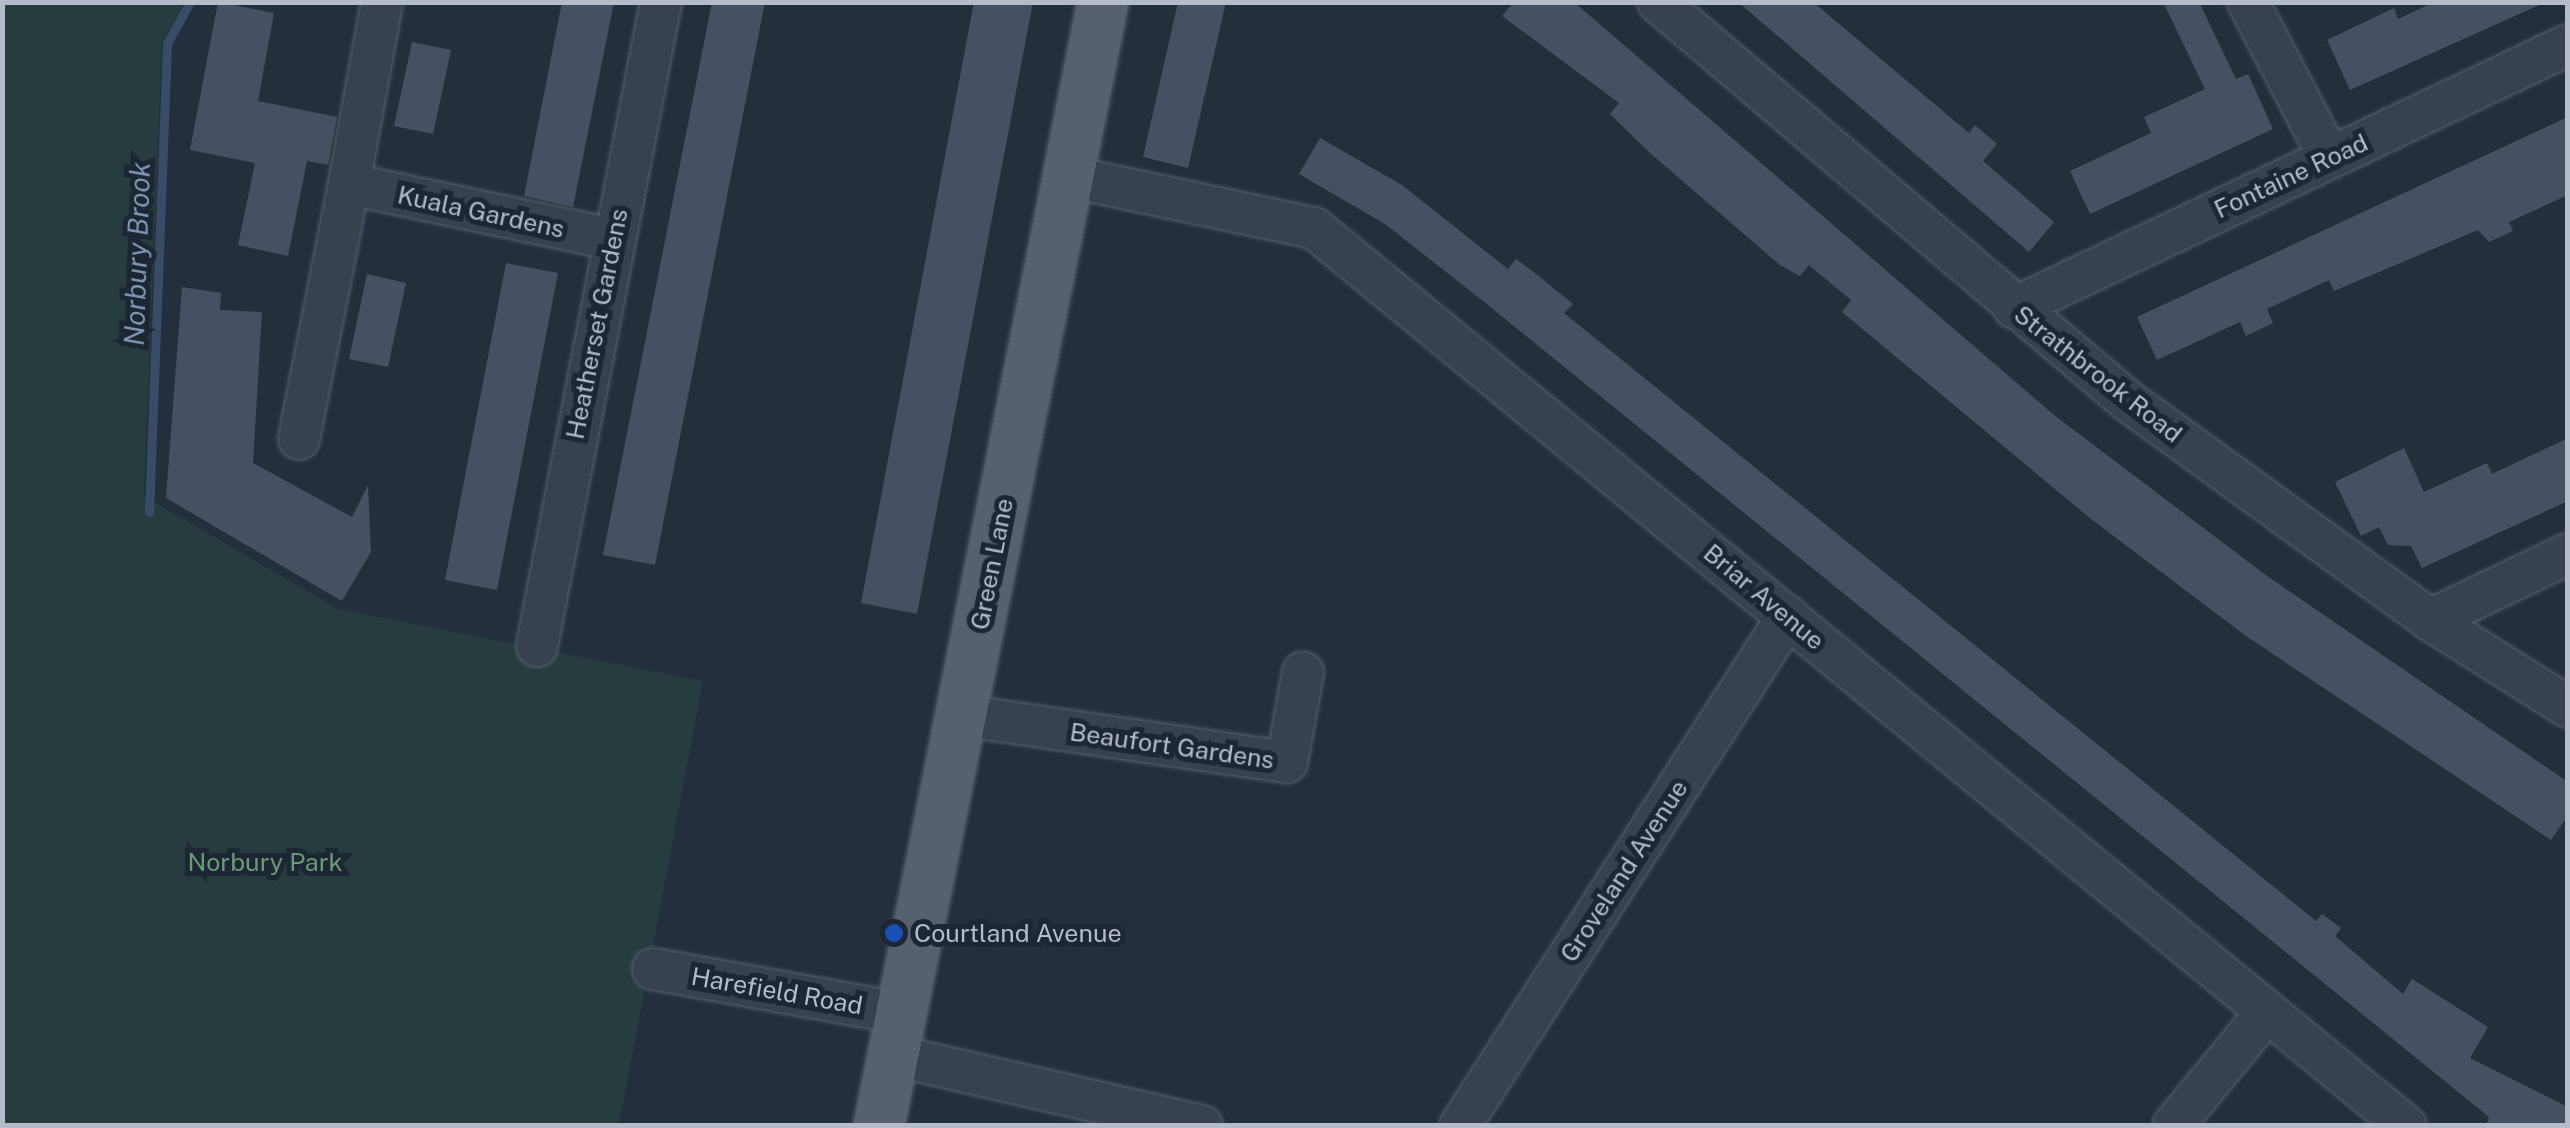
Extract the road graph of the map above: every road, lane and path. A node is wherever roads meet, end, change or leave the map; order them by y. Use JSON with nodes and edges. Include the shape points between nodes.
{"nodes":[{"id":1,"x":382,"y":2,"type":"edge"},
{"id":2,"x":660,"y":2,"type":"edge"},
{"id":3,"x":1103,"y":2,"type":"edge"},
{"id":4,"x":1658,"y":2,"type":"edge"},
{"id":5,"x":2248,"y":2,"type":"edge"},
{"id":6,"x":2568,"y":45,"type":"edge"},
{"id":7,"x":2329,"y":157,"type":"junction"},
{"id":8,"x":1070,"y":177,"type":"junction"},
{"id":9,"x":349,"y":184,"type":"junction"},
{"id":10,"x":612,"y":239,"type":"junction"},
{"id":11,"x":2014,"y":308,"type":"junction"},
{"id":12,"x":299,"y":439,"type":"dead end"},
{"id":13,"x":2568,"y":554,"type":"edge"},
{"id":14,"x":1788,"y":616,"type":"junction"},
{"id":15,"x":2430,"y":620,"type":"junction"},
{"id":16,"x":537,"y":646,"type":"dead end"},
{"id":17,"x":1304,"y":672,"type":"dead end"},
{"id":18,"x":2568,"y":706,"type":"edge"},
{"id":19,"x":966,"y":716,"type":"junction"},
{"id":20,"x":652,"y":969,"type":"dead end"},
{"id":21,"x":2267,"y":1012,"type":"junction"},
{"id":22,"x":897,"y":1034,"type":"junction"},
{"id":23,"x":879,"y":1126,"type":"edge"},
{"id":24,"x":1202,"y":1126,"type":"edge"},
{"id":25,"x":1460,"y":1126,"type":"edge"},
{"id":26,"x":2173,"y":1126,"type":"edge"},
{"id":27,"x":2406,"y":1126,"type":"edge"}],
"edges":[{"from":1,"to":9,"type":"street"},
{"from":2,"to":10,"type":"street","name":"Heatherset Gardens"},
{"from":3,"to":8,"type":"main road","name":"Green Lane"},
{"from":4,"to":11,"type":"street","name":"Strathbrook Road"},
{"from":5,"to":7,"type":"street"},
{"from":6,"to":7,"type":"street","name":"Fontaine Road"},
{"from":7,"to":11,"type":"street","name":"Fontaine Road"},
{"from":8,"to":14,"type":"street","name":"Briar Avenue","via":[[1314,228]]},
{"from":8,"to":19,"type":"main road","name":"Green Lane"},
{"from":9,"to":10,"type":"street","name":"Kuala Gardens"},
{"from":9,"to":12,"type":"street"},
{"from":10,"to":16,"type":"street","name":"Heatherset Gardens"},
{"from":11,"to":15,"type":"street","name":"Strathbrook Road","via":[[2128,401]]},
{"from":13,"to":15,"type":"street"},
{"from":14,"to":21,"type":"street","name":"Briar Avenue"},
{"from":14,"to":25,"type":"street","name":"Groveland Avenue"},
{"from":15,"to":18,"type":"street","name":"Strathbrook Road"},
{"from":17,"to":19,"type":"street","name":"Beaufort Gardens","via":[[1287,762]]},
{"from":19,"to":22,"type":"main road","name":"Green Lane"},
{"from":20,"to":22,"type":"street","name":"Harefield Road"},
{"from":21,"to":26,"type":"street"},
{"from":21,"to":27,"type":"street","name":"Briar Avenue"},
{"from":22,"to":23,"type":"main road","name":"Green Lane"},
{"from":22,"to":24,"type":"street"}]}
